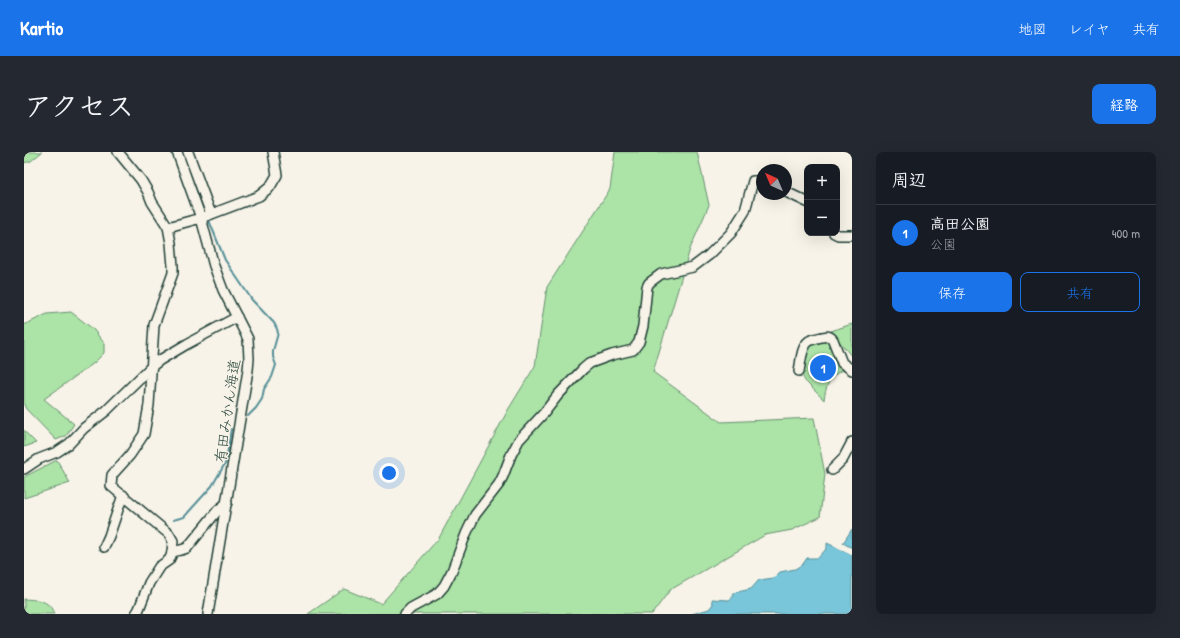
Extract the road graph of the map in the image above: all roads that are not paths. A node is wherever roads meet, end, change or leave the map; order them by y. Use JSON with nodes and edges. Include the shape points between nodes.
{"nodes":[{"id":1,"x":118,"y":152,"type":"edge"},
{"id":2,"x":177,"y":152,"type":"edge"},
{"id":3,"x":188,"y":152,"type":"edge"},
{"id":4,"x":273,"y":152,"type":"edge"},
{"id":5,"x":756,"y":181,"type":"edge"},
{"id":6,"x":792,"y":195,"type":"edge"},
{"id":7,"x":804,"y":201,"type":"edge"},
{"id":8,"x":211,"y":214,"type":"junction"},
{"id":9,"x":201,"y":218,"type":"junction"},
{"id":10,"x":168,"y":227,"type":"junction"},
{"id":11,"x":840,"y":235,"type":"edge"},
{"id":12,"x":852,"y":235,"type":"edge"},
{"id":13,"x":237,"y":317,"type":"junction"},
{"id":14,"x":151,"y":367,"type":"junction"},
{"id":15,"x":852,"y":370,"type":"edge"},
{"id":16,"x":799,"y":371,"type":"dead end"},
{"id":17,"x":852,"y":442,"type":"edge"},
{"id":18,"x":24,"y":469,"type":"edge"},
{"id":19,"x":832,"y":470,"type":"dead end"},
{"id":20,"x":123,"y":495,"type":"junction"},
{"id":21,"x":227,"y":503,"type":"junction"},
{"id":22,"x":104,"y":546,"type":"dead end"},
{"id":23,"x":172,"y":552,"type":"junction"},
{"id":24,"x":136,"y":614,"type":"edge"},
{"id":25,"x":208,"y":614,"type":"edge"},
{"id":26,"x":405,"y":614,"type":"edge"}],
"edges":[{"from":1,"to":10,"type":"street","via":[[141,180]]},
{"from":2,"to":9,"type":"street","name":"有田みかん海道"},
{"from":3,"to":8,"type":"street"},
{"from":4,"to":8,"type":"street","via":[[277,175],[270,187],[259,196]]},
{"from":5,"to":26,"type":"street","via":[[753,181],[745,211],[731,233],[709,256],[693,267],[661,274],[649,283],[643,326],[639,342],[633,350],[590,362],[558,394],[519,440],[501,480],[475,515],[444,586],[437,594]]},
{"from":6,"to":7,"type":"street"},
{"from":8,"to":9,"type":"street"},
{"from":9,"to":10,"type":"street"},
{"from":9,"to":13,"type":"street","name":"有田みかん海道","via":[[214,266]]},
{"from":10,"to":14,"type":"street","via":[[173,273],[154,324]]},
{"from":11,"to":12,"type":"street"},
{"from":13,"to":14,"type":"street"},
{"from":13,"to":21,"type":"street","name":"有田みかん海道","via":[[248,339],[249,359]]},
{"from":14,"to":18,"type":"street","via":[[120,399],[84,428],[69,444]]},
{"from":14,"to":20,"type":"street","via":[[144,434],[112,475],[112,486]]},
{"from":15,"to":16,"type":"street","via":[[842,363],[833,340],[827,336],[807,343]]},
{"from":17,"to":19,"type":"street","via":[[843,459]]},
{"from":20,"to":22,"type":"street"},
{"from":20,"to":23,"type":"street","via":[[169,534]]},
{"from":21,"to":23,"type":"street","via":[[218,510],[187,548]]},
{"from":21,"to":25,"type":"street","name":"有田みかん海道"},
{"from":23,"to":24,"type":"street","via":[[169,560],[160,567],[149,583]]}]}
